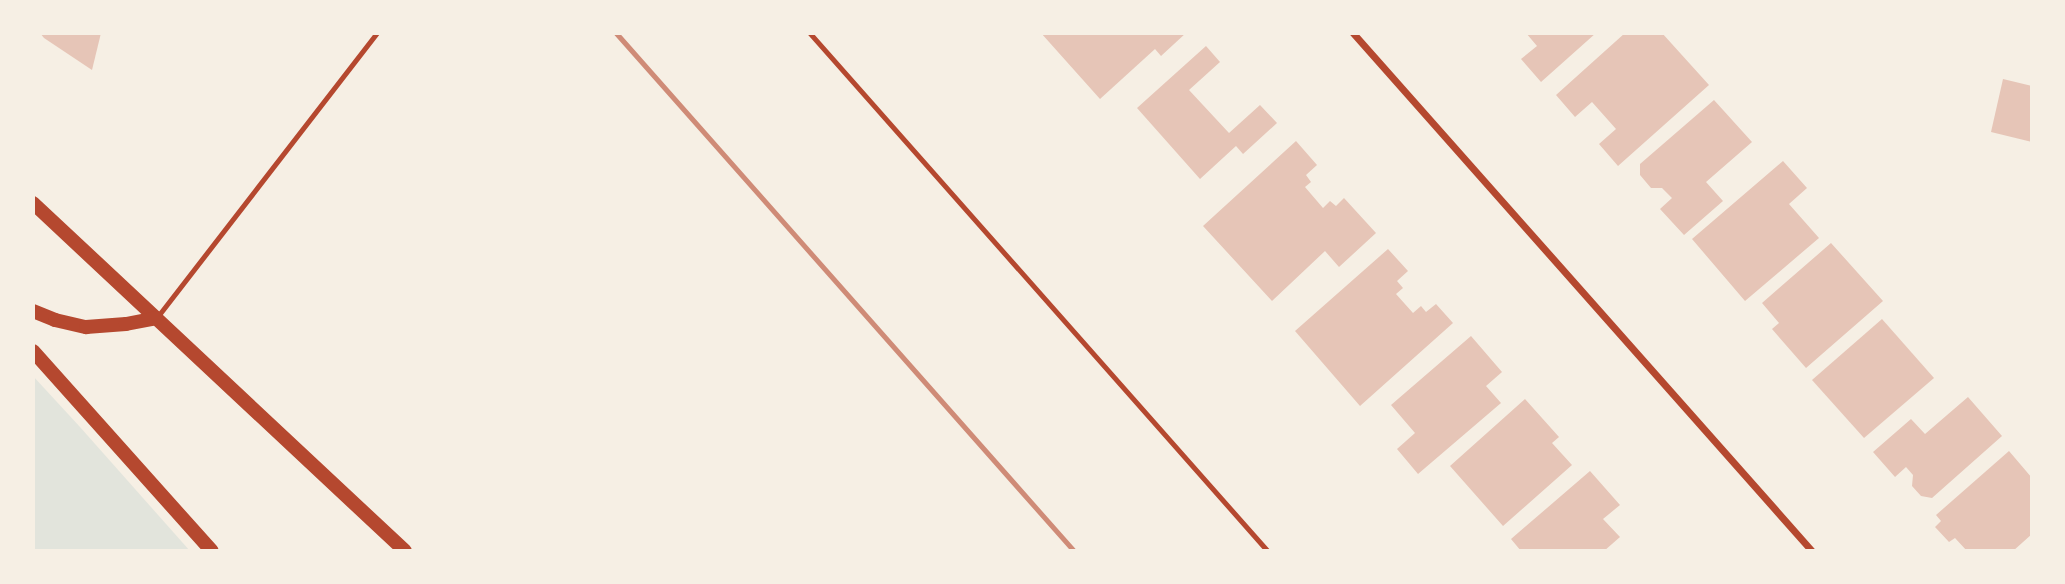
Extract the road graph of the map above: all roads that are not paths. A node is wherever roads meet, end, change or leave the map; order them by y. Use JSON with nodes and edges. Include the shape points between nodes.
{"nodes":[{"id":1,"x":377,"y":33,"type":"edge"},
{"id":2,"x":1353,"y":33,"type":"edge"},
{"id":3,"x":33,"y":203,"type":"edge"},
{"id":4,"x":33,"y":311,"type":"edge"},
{"id":5,"x":156,"y":318,"type":"junction"},
{"id":6,"x":33,"y":351,"type":"edge"},
{"id":7,"x":212,"y":551,"type":"edge"},
{"id":8,"x":405,"y":551,"type":"edge"},
{"id":9,"x":1812,"y":551,"type":"edge"}],
"edges":[{"from":1,"to":5,"type":"lane"},
{"from":2,"to":9,"type":"street"},
{"from":3,"to":5,"type":"main road"},
{"from":4,"to":5,"type":"main road","via":[[86,327]]},
{"from":5,"to":8,"type":"main road"},
{"from":6,"to":7,"type":"main road"}]}
